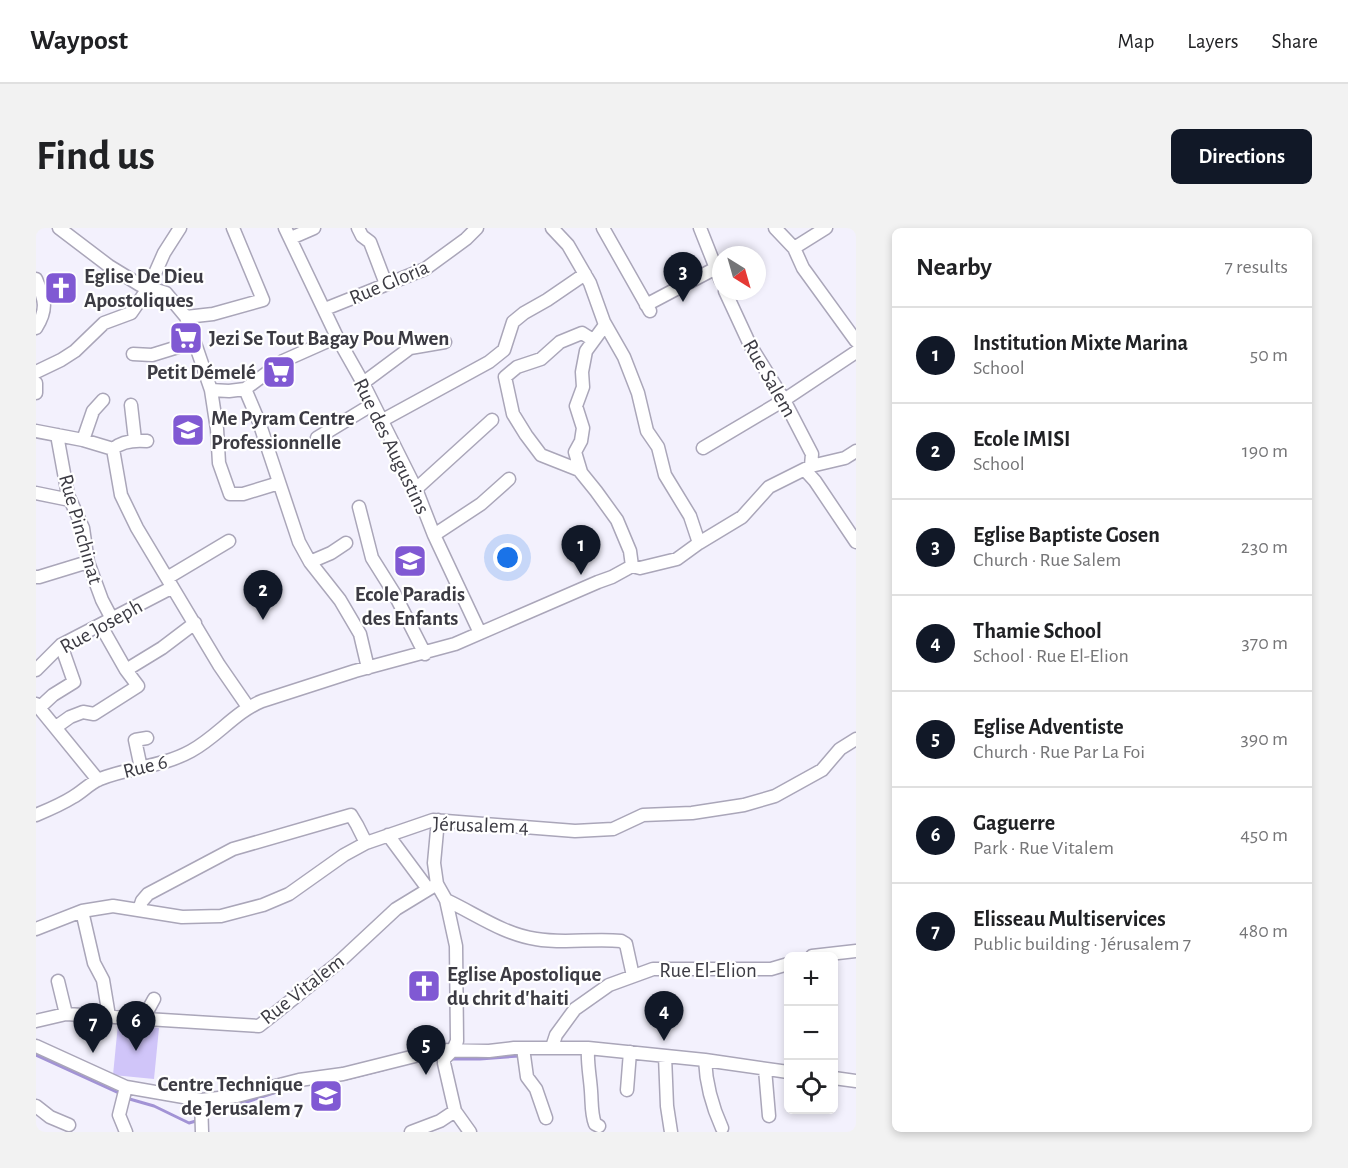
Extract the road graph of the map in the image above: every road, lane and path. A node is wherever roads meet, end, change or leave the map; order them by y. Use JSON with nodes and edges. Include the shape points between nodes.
{"nodes":[{"id":1,"x":60,"y":228,"type":"edge"},
{"id":2,"x":180,"y":228,"type":"edge"},
{"id":3,"x":233,"y":228,"type":"edge"},
{"id":4,"x":314,"y":228,"type":"edge"},
{"id":5,"x":358,"y":228,"type":"edge"},
{"id":6,"x":477,"y":228,"type":"edge"},
{"id":7,"x":552,"y":228,"type":"edge"},
{"id":8,"x":604,"y":228,"type":"edge"},
{"id":9,"x":700,"y":228,"type":"edge"},
{"id":10,"x":775,"y":228,"type":"edge"},
{"id":11,"x":826,"y":228,"type":"edge"},
{"id":12,"x":288,"y":233,"type":"edge"},
{"id":13,"x":795,"y":248,"type":"junction"},
{"id":14,"x":712,"y":258,"type":"edge"},
{"id":15,"x":712,"y":270,"type":"edge"},
{"id":16,"x":585,"y":274,"type":"junction"},
{"id":17,"x":36,"y":279,"type":"edge"},
{"id":18,"x":386,"y":284,"type":"junction"},
{"id":19,"x":149,"y":287,"type":"junction"},
{"id":20,"x":729,"y":300,"type":"edge"},
{"id":21,"x":326,"y":309,"type":"junction"},
{"id":22,"x":186,"y":317,"type":"junction"},
{"id":23,"x":605,"y":325,"type":"junction"},
{"id":24,"x":36,"y":326,"type":"edge"},
{"id":25,"x":337,"y":337,"type":"junction"},
{"id":26,"x":593,"y":340,"type":"junction"},
{"id":27,"x":856,"y":341,"type":"edge"},
{"id":28,"x":194,"y":342,"type":"junction"},
{"id":29,"x":445,"y":342,"type":"dead end"},
{"id":30,"x":856,"y":352,"type":"edge"},
{"id":31,"x":133,"y":354,"type":"dead end"},
{"id":32,"x":36,"y":372,"type":"edge"},
{"id":33,"x":36,"y":383,"type":"edge"},
{"id":34,"x":363,"y":383,"type":"junction"},
{"id":35,"x":244,"y":389,"type":"junction"},
{"id":36,"x":211,"y":390,"type":"junction"},
{"id":37,"x":36,"y":393,"type":"edge"},
{"id":38,"x":103,"y":400,"type":"dead end"},
{"id":39,"x":784,"y":400,"type":"junction"},
{"id":40,"x":373,"y":404,"type":"junction"},
{"id":41,"x":131,"y":405,"type":"dead end"},
{"id":42,"x":492,"y":420,"type":"dead end"},
{"id":43,"x":381,"y":421,"type":"junction"},
{"id":44,"x":36,"y":431,"type":"edge"},
{"id":45,"x":57,"y":435,"type":"junction"},
{"id":46,"x":317,"y":438,"type":"dead end"},
{"id":47,"x":83,"y":440,"type":"junction"},
{"id":48,"x":702,"y":448,"type":"dead end"},
{"id":49,"x":112,"y":449,"type":"junction"},
{"id":50,"x":856,"y":451,"type":"edge"},
{"id":51,"x":808,"y":468,"type":"junction"},
{"id":52,"x":581,"y":472,"type":"junction"},
{"id":53,"x":509,"y":479,"type":"dead end"},
{"id":54,"x":279,"y":483,"type":"junction"},
{"id":55,"x":416,"y":489,"type":"junction"},
{"id":56,"x":36,"y":493,"type":"edge"},
{"id":57,"x":70,"y":500,"type":"junction"},
{"id":58,"x":359,"y":507,"type":"dead end"},
{"id":59,"x":434,"y":535,"type":"junction"},
{"id":60,"x":229,"y":541,"type":"dead end"},
{"id":61,"x":856,"y":542,"type":"edge"},
{"id":62,"x":345,"y":543,"type":"dead end"},
{"id":63,"x":699,"y":543,"type":"junction"},
{"id":64,"x":88,"y":562,"type":"junction"},
{"id":65,"x":310,"y":562,"type":"junction"},
{"id":66,"x":632,"y":566,"type":"junction"},
{"id":67,"x":36,"y":576,"type":"edge"},
{"id":68,"x":169,"y":583,"type":"junction"},
{"id":69,"x":107,"y":622,"type":"junction"},
{"id":70,"x":195,"y":623,"type":"junction"},
{"id":71,"x":480,"y":633,"type":"junction"},
{"id":72,"x":61,"y":645,"type":"junction"},
{"id":73,"x":425,"y":654,"type":"junction"},
{"id":74,"x":368,"y":668,"type":"junction"},
{"id":75,"x":36,"y":670,"type":"edge"},
{"id":76,"x":126,"y":670,"type":"junction"},
{"id":77,"x":37,"y":706,"type":"edge"},
{"id":78,"x":248,"y":707,"type":"junction"},
{"id":79,"x":56,"y":727,"type":"junction"},
{"id":80,"x":147,"y":738,"type":"dead end"},
{"id":81,"x":856,"y":739,"type":"edge"},
{"id":82,"x":141,"y":768,"type":"junction"},
{"id":83,"x":99,"y":780,"type":"junction"},
{"id":84,"x":36,"y":815,"type":"edge"},
{"id":85,"x":438,"y":820,"type":"junction"},
{"id":86,"x":388,"y":835,"type":"junction"},
{"id":87,"x":366,"y":843,"type":"junction"},
{"id":88,"x":432,"y":887,"type":"junction"},
{"id":89,"x":446,"y":900,"type":"junction"},
{"id":90,"x":139,"y":910,"type":"junction"},
{"id":91,"x":82,"y":911,"type":"junction"},
{"id":92,"x":36,"y":929,"type":"edge"},
{"id":93,"x":856,"y":951,"type":"edge"},
{"id":94,"x":838,"y":953,"type":"edge"},
{"id":95,"x":784,"y":965,"type":"edge"},
{"id":96,"x":633,"y":976,"type":"junction"},
{"id":97,"x":58,"y":981,"type":"dead end"},
{"id":98,"x":154,"y":999,"type":"dead end"},
{"id":99,"x":66,"y":1014,"type":"junction"},
{"id":100,"x":109,"y":1016,"type":"junction"},
{"id":101,"x":147,"y":1019,"type":"junction"},
{"id":102,"x":36,"y":1021,"type":"edge"},
{"id":103,"x":36,"y":1046,"type":"edge"},
{"id":104,"x":552,"y":1047,"type":"junction"},
{"id":105,"x":523,"y":1048,"type":"junction"},
{"id":106,"x":588,"y":1048,"type":"junction"},
{"id":107,"x":453,"y":1050,"type":"junction"},
{"id":108,"x":630,"y":1052,"type":"junction"},
{"id":109,"x":665,"y":1056,"type":"junction"},
{"id":110,"x":705,"y":1060,"type":"junction"},
{"id":111,"x":765,"y":1069,"type":"junction"},
{"id":112,"x":784,"y":1071,"type":"edge"},
{"id":113,"x":838,"y":1079,"type":"edge"},
{"id":114,"x":856,"y":1081,"type":"edge"},
{"id":115,"x":126,"y":1086,"type":"junction"},
{"id":116,"x":627,"y":1090,"type":"dead end"},
{"id":117,"x":201,"y":1100,"type":"junction"},
{"id":118,"x":37,"y":1110,"type":"edge"},
{"id":119,"x":455,"y":1111,"type":"junction"},
{"id":120,"x":769,"y":1116,"type":"dead end"},
{"id":121,"x":546,"y":1118,"type":"dead end"},
{"id":122,"x":69,"y":1125,"type":"dead end"},
{"id":123,"x":599,"y":1126,"type":"dead end"},
{"id":124,"x":722,"y":1128,"type":"dead end"},
{"id":125,"x":126,"y":1132,"type":"edge"},
{"id":126,"x":202,"y":1132,"type":"edge"},
{"id":127,"x":411,"y":1132,"type":"edge"},
{"id":128,"x":470,"y":1132,"type":"edge"},
{"id":129,"x":671,"y":1132,"type":"edge"}],
"edges":[{"from":1,"to":19,"type":"street","via":[[109,267]]},
{"from":2,"to":19,"type":"street"},
{"from":3,"to":22,"type":"street","via":[[263,300]]},
{"from":4,"to":12,"type":"street"},
{"from":5,"to":18,"type":"street","via":[[370,242]]},
{"from":6,"to":18,"type":"street","name":"Rue Gloria","via":[[425,269]]},
{"from":7,"to":16,"type":"street","via":[[568,245]]},
{"from":8,"to":15,"type":"street","via":[[648,308]]},
{"from":9,"to":14,"type":"street"},
{"from":10,"to":13,"type":"street"},
{"from":11,"to":13,"type":"street"},
{"from":12,"to":21,"type":"street","name":"Rue des Augustins"},
{"from":13,"to":27,"type":"street","via":[[803,268]]},
{"from":16,"to":23,"type":"street"},
{"from":16,"to":43,"type":"street","via":[[513,322],[504,350],[489,363]]},
{"from":17,"to":24,"type":"street","via":[[45,313]]},
{"from":18,"to":21,"type":"street","name":"Rue Gloria"},
{"from":19,"to":22,"type":"street","via":[[166,292]]},
{"from":19,"to":32,"type":"street","via":[[131,313],[104,323],[75,351]]},
{"from":20,"to":39,"type":"street","name":"Rue Salem","via":[[750,345]]},
{"from":21,"to":25,"type":"street","name":"Rue des Augustins"},
{"from":22,"to":28,"type":"street"},
{"from":23,"to":26,"type":"street"},
{"from":23,"to":63,"type":"street","via":[[624,357],[647,431],[658,447],[665,475],[690,516]]},
{"from":25,"to":34,"type":"street","name":"Rue des Augustins"},
{"from":25,"to":35,"type":"street","via":[[283,361]]},
{"from":26,"to":52,"type":"street","via":[[586,351],[583,387],[576,406],[583,428],[575,452]]},
{"from":26,"to":52,"type":"street","via":[[582,333],[560,342],[541,359],[517,367],[505,377],[513,414],[540,455]]},
{"from":28,"to":31,"type":"street","via":[[152,355]]},
{"from":28,"to":36,"type":"street"},
{"from":29,"to":34,"type":"street","via":[[410,348]]},
{"from":30,"to":39,"type":"street"},
{"from":33,"to":37,"type":"street"},
{"from":34,"to":40,"type":"street","name":"Rue des Augustins"},
{"from":35,"to":36,"type":"street"},
{"from":35,"to":54,"type":"street"},
{"from":36,"to":54,"type":"street","via":[[219,463],[230,494]]},
{"from":38,"to":47,"type":"street","via":[[93,411]]},
{"from":39,"to":48,"type":"street"},
{"from":39,"to":51,"type":"street","name":"Rue Salem","via":[[812,454]]},
{"from":40,"to":43,"type":"street","name":"Rue des Augustins"},
{"from":40,"to":46,"type":"street"},
{"from":41,"to":49,"type":"street","via":[[141,440]]},
{"from":42,"to":55,"type":"street"},
{"from":43,"to":55,"type":"street","name":"Rue des Augustins"},
{"from":44,"to":45,"type":"street"},
{"from":45,"to":47,"type":"street"},
{"from":45,"to":57,"type":"street","name":"Rue Pinchinat"},
{"from":47,"to":49,"type":"street"},
{"from":49,"to":68,"type":"street","via":[[121,495]]},
{"from":50,"to":51,"type":"street"},
{"from":51,"to":61,"type":"street"},
{"from":51,"to":63,"type":"street","via":[[769,487],[742,517]]},
{"from":52,"to":66,"type":"street","via":[[616,520],[630,551]]},
{"from":53,"to":59,"type":"street","via":[[481,504]]},
{"from":54,"to":65,"type":"street"},
{"from":55,"to":59,"type":"street","name":"Rue des Augustins"},
{"from":56,"to":57,"type":"street"},
{"from":57,"to":64,"type":"street","name":"Rue Pinchinat","via":[[83,528]]},
{"from":58,"to":73,"type":"street","via":[[372,558]]},
{"from":59,"to":71,"type":"street","name":"Rue des Augustins"},
{"from":60,"to":68,"type":"street","name":"Rue Joseph"},
{"from":62,"to":65,"type":"street"},
{"from":63,"to":66,"type":"street","via":[[670,562]]},
{"from":64,"to":67,"type":"street"},
{"from":64,"to":69,"type":"street","name":"Rue Pinchinat"},
{"from":65,"to":74,"type":"street","via":[[360,634]]},
{"from":66,"to":71,"type":"street","name":"Rue 6"},
{"from":68,"to":69,"type":"street","name":"Rue Joseph"},
{"from":68,"to":70,"type":"street"},
{"from":69,"to":72,"type":"street","name":"Rue Joseph"},
{"from":69,"to":76,"type":"street","name":"Rue Pinchinat"},
{"from":70,"to":76,"type":"street"},
{"from":70,"to":78,"type":"street"},
{"from":71,"to":73,"type":"street","name":"Rue 6"},
{"from":72,"to":75,"type":"street","name":"Rue Joseph"},
{"from":72,"to":77,"type":"street","via":[[74,682]]},
{"from":73,"to":74,"type":"street","name":"Rue 6"},
{"from":74,"to":78,"type":"street","name":"Rue 6"},
{"from":76,"to":79,"type":"street","via":[[138,686],[94,714],[82,712]]},
{"from":77,"to":79,"type":"street"},
{"from":78,"to":82,"type":"street","name":"Rue 6","via":[[194,749],[173,760]]},
{"from":79,"to":83,"type":"street"},
{"from":80,"to":82,"type":"street","via":[[135,740]]},
{"from":81,"to":85,"type":"street","name":"Jérusalem 4","via":[[840,749],[822,770],[775,796],[744,805],[643,815],[613,829],[575,831]]},
{"from":82,"to":83,"type":"street","name":"Rue 6"},
{"from":83,"to":84,"type":"street","name":"Rue 6"},
{"from":85,"to":86,"type":"street","name":"Jérusalem 4"},
{"from":85,"to":88,"type":"street"},
{"from":86,"to":87,"type":"street","name":"Jérusalem 4"},
{"from":86,"to":88,"type":"street"},
{"from":87,"to":90,"type":"street","name":"Jérusalem 4","via":[[289,894],[263,905],[221,916],[182,917]]},
{"from":87,"to":90,"type":"street","via":[[351,816],[244,845],[148,894]]},
{"from":88,"to":89,"type":"street"},
{"from":88,"to":101,"type":"street","name":"Rue Vitalem","via":[[396,909],[338,963],[259,1026]]},
{"from":89,"to":96,"type":"street","via":[[502,929],[536,939],[621,941],[626,944]]},
{"from":89,"to":107,"type":"street","via":[[456,946],[457,1041]]},
{"from":90,"to":91,"type":"street","name":"Jérusalem 4","via":[[113,906]]},
{"from":91,"to":92,"type":"street","name":"Jérusalem 4"},
{"from":91,"to":100,"type":"street","via":[[94,963],[103,980]]},
{"from":93,"to":94,"type":"street"},
{"from":95,"to":96,"type":"street","name":"Rue El-Elion","via":[[771,969],[653,969]]},
{"from":96,"to":104,"type":"street","name":"Rue El-Elion","via":[[609,985],[575,1009]]},
{"from":97,"to":99,"type":"street"},
{"from":98,"to":101,"type":"street"},
{"from":99,"to":100,"type":"street","name":"Rue Vitalem"},
{"from":99,"to":102,"type":"street","name":"Rue Vitalem"},
{"from":100,"to":101,"type":"street","name":"Rue Vitalem"},
{"from":103,"to":115,"type":"street"},
{"from":104,"to":105,"type":"street"},
{"from":104,"to":106,"type":"street"},
{"from":105,"to":107,"type":"street"},
{"from":105,"to":121,"type":"street","via":[[527,1077],[536,1089]]},
{"from":106,"to":108,"type":"street"},
{"from":106,"to":123,"type":"street","via":[[591,1114]]},
{"from":107,"to":117,"type":"street","via":[[237,1096]]},
{"from":107,"to":119,"type":"street","via":[[444,1059]]},
{"from":108,"to":109,"type":"street"},
{"from":108,"to":116,"type":"street"},
{"from":109,"to":110,"type":"street"},
{"from":109,"to":129,"type":"street"},
{"from":110,"to":111,"type":"street"},
{"from":110,"to":124,"type":"street","via":[[714,1112]]},
{"from":111,"to":112,"type":"street"},
{"from":111,"to":120,"type":"street"},
{"from":113,"to":114,"type":"street"},
{"from":115,"to":117,"type":"street"},
{"from":115,"to":125,"type":"street","via":[[119,1115]]},
{"from":117,"to":126,"type":"street"},
{"from":118,"to":122,"type":"street"},
{"from":119,"to":127,"type":"street"},
{"from":119,"to":128,"type":"street"}]}
